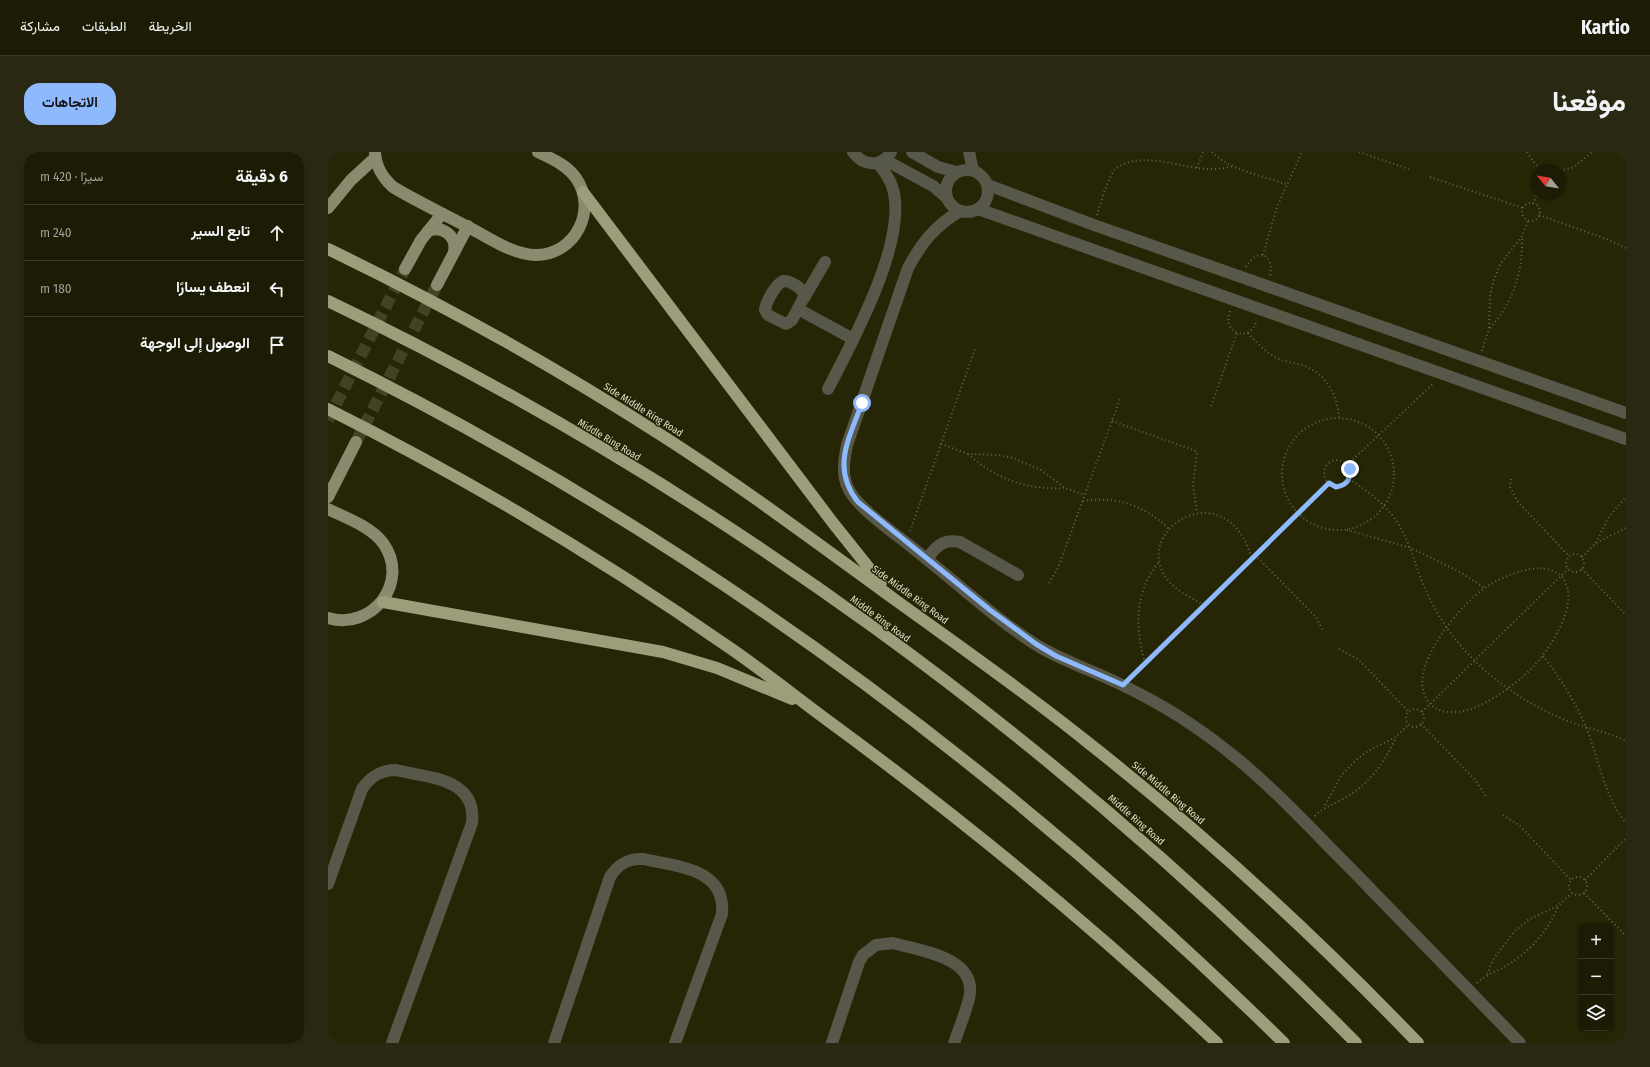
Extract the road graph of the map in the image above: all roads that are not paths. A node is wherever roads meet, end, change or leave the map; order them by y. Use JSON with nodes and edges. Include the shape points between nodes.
{"nodes":[{"id":1,"x":853,"y":152,"type":"edge"},
{"id":2,"x":912,"y":152,"type":"edge"},
{"id":3,"x":969,"y":152,"type":"edge"},
{"id":4,"x":544,"y":153,"type":"edge"},
{"id":5,"x":375,"y":155,"type":"edge"},
{"id":6,"x":884,"y":158,"type":"edge"},
{"id":7,"x":973,"y":170,"type":"junction"},
{"id":8,"x":956,"y":172,"type":"junction"},
{"id":9,"x":988,"y":185,"type":"junction"},
{"id":10,"x":583,"y":192,"type":"junction"},
{"id":11,"x":947,"y":198,"type":"junction"},
{"id":12,"x":328,"y":208,"type":"edge"},
{"id":13,"x":978,"y":209,"type":"junction"},
{"id":14,"x":960,"y":211,"type":"junction"},
{"id":15,"x":442,"y":214,"type":"junction"},
{"id":16,"x":468,"y":226,"type":"junction"},
{"id":17,"x":428,"y":231,"type":"junction"},
{"id":18,"x":328,"y":249,"type":"edge"},
{"id":19,"x":454,"y":252,"type":"junction"},
{"id":20,"x":825,"y":262,"type":"dead end"},
{"id":21,"x":405,"y":269,"type":"tunnel mouth"},
{"id":22,"x":438,"y":285,"type":"tunnel mouth"},
{"id":23,"x":804,"y":298,"type":"junction"},
{"id":24,"x":328,"y":301,"type":"edge"},
{"id":25,"x":798,"y":309,"type":"junction"},
{"id":26,"x":853,"y":339,"type":"junction"},
{"id":27,"x":328,"y":356,"type":"edge"},
{"id":28,"x":828,"y":389,"type":"dead end"},
{"id":29,"x":328,"y":409,"type":"edge"},
{"id":30,"x":1626,"y":413,"type":"edge"},
{"id":31,"x":1626,"y":439,"type":"edge"},
{"id":32,"x":356,"y":442,"type":"tunnel mouth"},
{"id":33,"x":328,"y":497,"type":"edge"},
{"id":34,"x":328,"y":509,"type":"edge"},
{"id":35,"x":927,"y":559,"type":"junction"},
{"id":36,"x":1018,"y":575,"type":"dead end"},
{"id":37,"x":897,"y":601,"type":"junction"},
{"id":38,"x":382,"y":602,"type":"junction"},
{"id":39,"x":328,"y":618,"type":"edge"},
{"id":40,"x":820,"y":714,"type":"junction"},
{"id":41,"x":328,"y":884,"type":"edge"},
{"id":42,"x":392,"y":1043,"type":"edge"},
{"id":43,"x":554,"y":1043,"type":"edge"},
{"id":44,"x":675,"y":1043,"type":"edge"},
{"id":45,"x":832,"y":1043,"type":"edge"},
{"id":46,"x":954,"y":1043,"type":"edge"},
{"id":47,"x":1217,"y":1043,"type":"edge"},
{"id":48,"x":1284,"y":1043,"type":"edge"},
{"id":49,"x":1356,"y":1043,"type":"edge"},
{"id":50,"x":1418,"y":1043,"type":"edge"},
{"id":51,"x":1520,"y":1043,"type":"edge"}],
"edges":[{"from":1,"to":6,"type":"street","via":[[862,162],[870,164]]},
{"from":2,"to":8,"type":"street","via":[[938,167]]},
{"from":3,"to":7,"type":"street"},
{"from":4,"to":10,"type":"main road","via":[[568,169]]},
{"from":5,"to":12,"type":"main road"},
{"from":5,"to":15,"type":"main road","via":[[381,174],[393,187]]},
{"from":6,"to":11,"type":"street","via":[[933,186]]},
{"from":6,"to":26,"type":"street","via":[[892,188],[895,221],[877,283]]},
{"from":7,"to":8,"type":"street"},
{"from":7,"to":9,"type":"street","via":[[980,174]]},
{"from":8,"to":11,"type":"street","via":[[947,184]]},
{"from":9,"to":13,"type":"street","via":[[987,199]]},
{"from":9,"to":30,"type":"street"},
{"from":10,"to":16,"type":"main road","via":[[585,210],[580,228],[569,242],[553,252],[535,255],[518,251]]},
{"from":10,"to":37,"type":"highway","via":[[845,539]]},
{"from":11,"to":14,"type":"street","via":[[952,206]]},
{"from":13,"to":14,"type":"street","via":[[972,212]]},
{"from":13,"to":31,"type":"street"},
{"from":14,"to":35,"type":"street","via":[[942,222],[929,236],[908,268],[844,460],[844,476],[849,490],[858,502]]},
{"from":15,"to":16,"type":"main road"},
{"from":15,"to":17,"type":"main road"},
{"from":16,"to":19,"type":"main road"},
{"from":17,"to":19,"type":"main road","via":[[437,229],[446,232],[453,238]]},
{"from":17,"to":21,"type":"main road"},
{"from":18,"to":37,"type":"highway","name":"Side Middle Ring Road","via":[[468,321],[605,400],[756,498]]},
{"from":19,"to":22,"type":"main road"},
{"from":20,"to":23,"type":"street"},
{"from":23,"to":25,"type":"street"},
{"from":23,"to":25,"type":"street","via":[[801,289],[783,281],[778,284],[765,310],[768,315],[786,324]]},
{"from":24,"to":49,"type":"highway","name":"Middle Ring Road","via":[[466,371],[590,442],[705,513],[829,597],[982,710],[1108,812],[1246,935]]},
{"from":25,"to":26,"type":"street"},
{"from":26,"to":28,"type":"street"},
{"from":27,"to":48,"type":"highway","via":[[467,428],[565,483],[673,550],[802,637],[941,741],[1049,828],[1164,929]]},
{"from":29,"to":40,"type":"highway","via":[[444,470],[589,555],[729,647]]},
{"from":32,"to":33,"type":"main road"},
{"from":34,"to":38,"type":"main road","via":[[369,530],[387,550],[392,563],[392,576],[391,586]]},
{"from":35,"to":36,"type":"street","via":[[936,546],[952,540]]},
{"from":35,"to":51,"type":"street","via":[[1036,644],[1056,656],[1123,685],[1181,718],[1259,776]]},
{"from":37,"to":50,"type":"highway","name":"Side Middle Ring Road","via":[[1041,705],[1168,808],[1301,927]]},
{"from":38,"to":39,"type":"main road","via":[[361,618],[343,621]]},
{"from":38,"to":40,"type":"highway","via":[[663,652],[770,688]]},
{"from":40,"to":47,"type":"highway","via":[[912,782],[1047,890]]},
{"from":41,"to":42,"type":"street","via":[[362,789],[373,776],[388,770],[396,770],[451,783],[467,795],[473,813],[472,823]]},
{"from":43,"to":44,"type":"street","via":[[610,877],[620,865],[644,859],[700,873],[709,878],[721,894],[723,904],[722,914]]},
{"from":45,"to":46,"type":"street","via":[[859,962],[869,949],[884,942],[948,958],[963,970],[968,979],[969,999]]}]}
